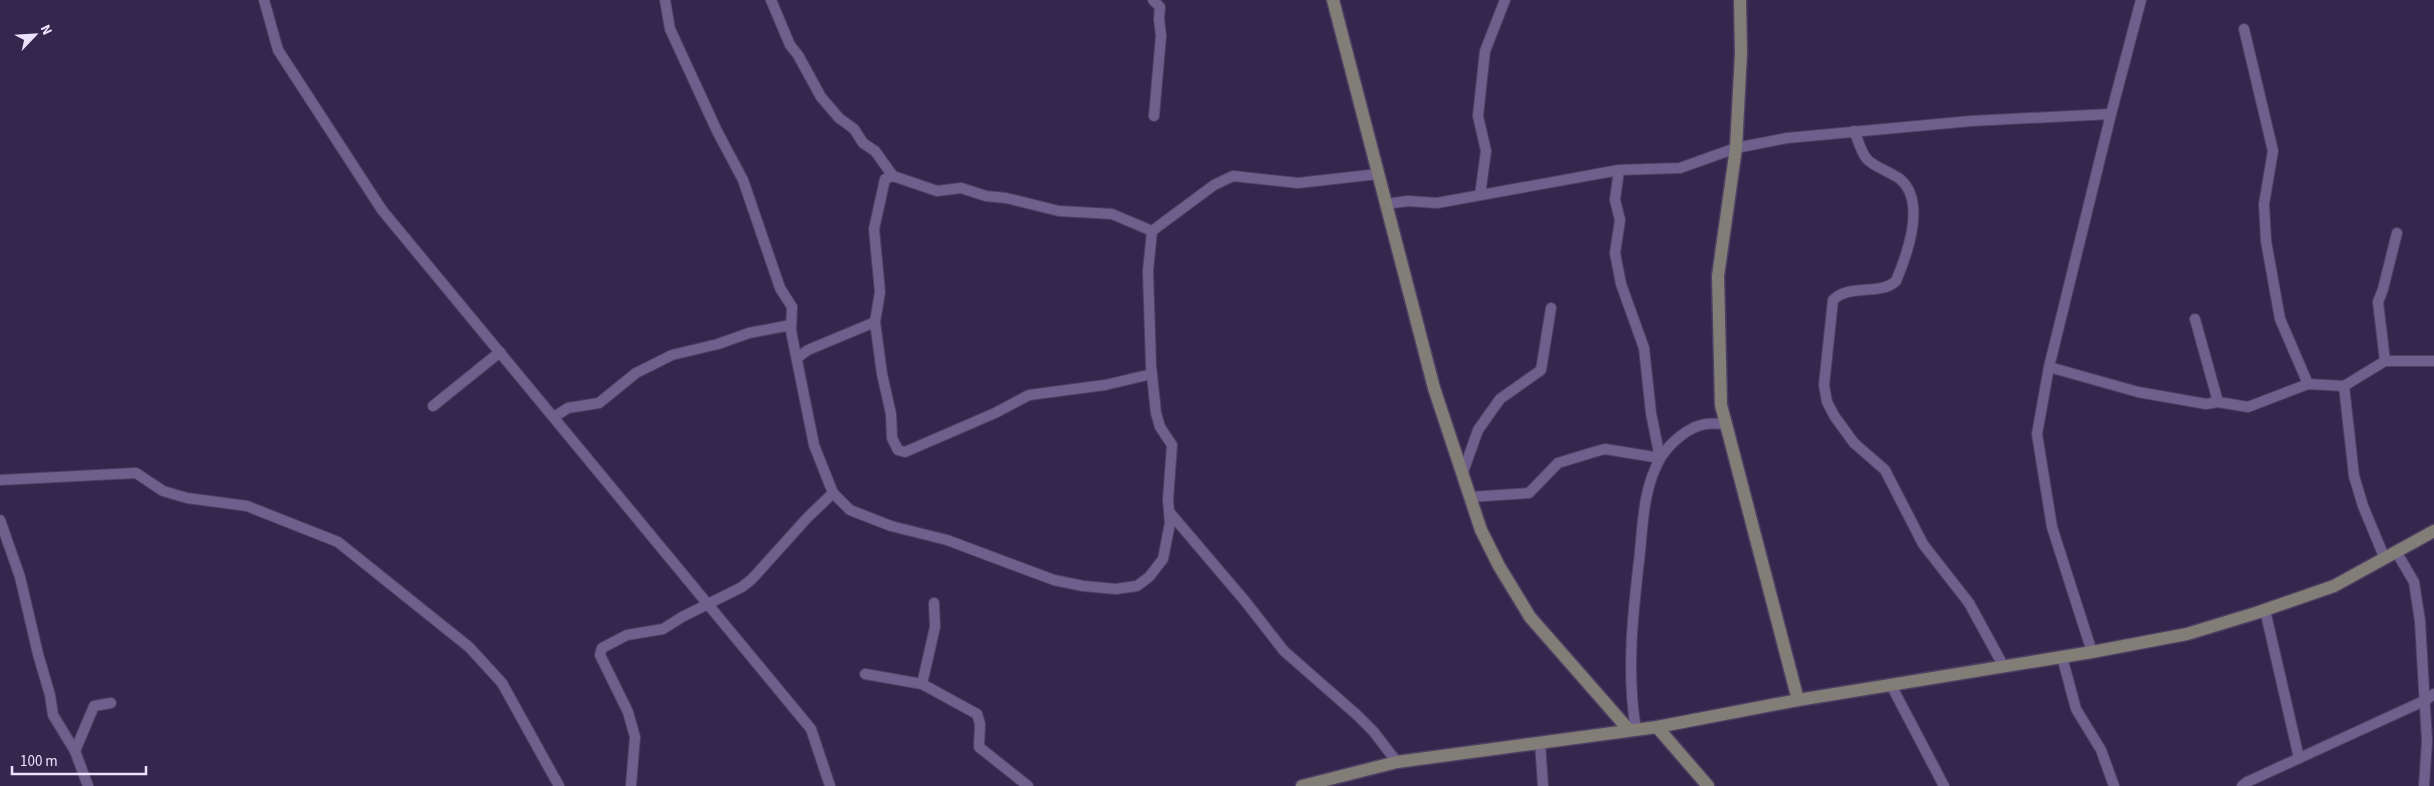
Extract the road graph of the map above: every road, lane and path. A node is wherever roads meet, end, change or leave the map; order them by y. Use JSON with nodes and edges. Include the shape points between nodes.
{"nodes":[{"id":1,"x":264,"y":0,"type":"edge"},
{"id":2,"x":665,"y":0,"type":"edge"},
{"id":3,"x":771,"y":0,"type":"edge"},
{"id":4,"x":1154,"y":0,"type":"edge"},
{"id":5,"x":1332,"y":0,"type":"edge"},
{"id":6,"x":1505,"y":0,"type":"edge"},
{"id":7,"x":1740,"y":0,"type":"edge"},
{"id":8,"x":2141,"y":0,"type":"edge"},
{"id":9,"x":2244,"y":29,"type":"dead end"},
{"id":10,"x":2111,"y":114,"type":"junction"},
{"id":11,"x":1154,"y":116,"type":"dead end"},
{"id":12,"x":1854,"y":131,"type":"junction"},
{"id":13,"x":1736,"y":148,"type":"junction"},
{"id":14,"x":1620,"y":170,"type":"junction"},
{"id":15,"x":1378,"y":174,"type":"junction"},
{"id":16,"x":893,"y":176,"type":"junction"},
{"id":17,"x":1480,"y":195,"type":"junction"},
{"id":18,"x":1386,"y":204,"type":"junction"},
{"id":19,"x":1152,"y":231,"type":"junction"},
{"id":20,"x":2397,"y":233,"type":"dead end"},
{"id":21,"x":1551,"y":308,"type":"dead end"},
{"id":22,"x":2195,"y":320,"type":"dead end"},
{"id":23,"x":875,"y":322,"type":"junction"},
{"id":24,"x":792,"y":325,"type":"junction"},
{"id":25,"x":500,"y":352,"type":"junction"},
{"id":26,"x":797,"y":358,"type":"junction"},
{"id":27,"x":2385,"y":361,"type":"junction"},
{"id":28,"x":2434,"y":361,"type":"edge"},
{"id":29,"x":2049,"y":367,"type":"junction"},
{"id":30,"x":1152,"y":374,"type":"junction"},
{"id":31,"x":2308,"y":384,"type":"junction"},
{"id":32,"x":2344,"y":386,"type":"junction"},
{"id":33,"x":2218,"y":402,"type":"junction"},
{"id":34,"x":433,"y":406,"type":"dead end"},
{"id":35,"x":554,"y":417,"type":"junction"},
{"id":36,"x":1725,"y":424,"type":"junction"},
{"id":37,"x":1660,"y":458,"type":"junction"},
{"id":38,"x":1462,"y":475,"type":"junction"},
{"id":39,"x":0,"y":480,"type":"edge"},
{"id":40,"x":833,"y":493,"type":"junction"},
{"id":41,"x":1470,"y":497,"type":"junction"},
{"id":42,"x":1171,"y":514,"type":"junction"},
{"id":43,"x":0,"y":520,"type":"edge"},
{"id":44,"x":2434,"y":531,"type":"edge"},
{"id":45,"x":2397,"y":552,"type":"junction"},
{"id":46,"x":2384,"y":559,"type":"junction"},
{"id":47,"x":934,"y":603,"type":"dead end"},
{"id":48,"x":708,"y":604,"type":"junction"},
{"id":49,"x":2265,"y":610,"type":"junction"},
{"id":50,"x":2092,"y":652,"type":"junction"},
{"id":51,"x":2062,"y":657,"type":"junction"},
{"id":52,"x":2004,"y":667,"type":"junction"},
{"id":53,"x":865,"y":674,"type":"dead end"},
{"id":54,"x":922,"y":684,"type":"junction"},
{"id":55,"x":1891,"y":685,"type":"junction"},
{"id":56,"x":2430,"y":697,"type":"edge"},
{"id":57,"x":1798,"y":700,"type":"junction"},
{"id":58,"x":111,"y":703,"type":"dead end"},
{"id":59,"x":1658,"y":727,"type":"junction"},
{"id":60,"x":1633,"y":730,"type":"junction"},
{"id":61,"x":1540,"y":742,"type":"junction"},
{"id":62,"x":75,"y":751,"type":"junction"},
{"id":63,"x":2298,"y":758,"type":"junction"},
{"id":64,"x":1397,"y":762,"type":"junction"},
{"id":65,"x":1022,"y":784,"type":"edge"},
{"id":66,"x":88,"y":786,"type":"edge"},
{"id":67,"x":559,"y":786,"type":"edge"},
{"id":68,"x":631,"y":786,"type":"edge"},
{"id":69,"x":830,"y":786,"type":"edge"},
{"id":70,"x":1302,"y":786,"type":"edge"},
{"id":71,"x":1544,"y":786,"type":"edge"},
{"id":72,"x":1708,"y":786,"type":"edge"},
{"id":73,"x":1944,"y":786,"type":"edge"},
{"id":74,"x":2114,"y":786,"type":"edge"},
{"id":75,"x":2242,"y":786,"type":"edge"},
{"id":76,"x":2424,"y":786,"type":"edge"}],
"edges":[{"from":1,"to":25,"type":"street","via":[[278,50],[382,210]]},
{"from":2,"to":24,"type":"street","via":[[670,29],[752,200],[780,288],[792,306]]},
{"from":3,"to":16,"type":"street","via":[[790,45],[822,97],[875,152]]},
{"from":4,"to":11,"type":"street","via":[[1160,7],[1161,36]]},
{"from":5,"to":15,"type":"street"},
{"from":6,"to":17,"type":"street","via":[[1485,51],[1478,116],[1486,151]]},
{"from":7,"to":13,"type":"street"},
{"from":8,"to":10,"type":"street"},
{"from":9,"to":31,"type":"street","via":[[2272,151],[2264,204],[2266,241],[2280,319]]},
{"from":10,"to":12,"type":"street"},
{"from":10,"to":29,"type":"street"},
{"from":12,"to":13,"type":"street"},
{"from":12,"to":52,"type":"street","via":[[1867,160],[1901,180],[1914,208],[1908,252],[1896,281],[1892,285],[1845,292],[1834,300],[1824,385],[1827,402],[1854,442],[1885,470],[1923,544],[1969,604]]},
{"from":13,"to":14,"type":"street","via":[[1680,168]]},
{"from":13,"to":36,"type":"street","via":[[1718,276]]},
{"from":14,"to":17,"type":"street"},
{"from":14,"to":37,"type":"street","via":[[1616,200],[1620,220],[1615,253],[1621,284],[1644,348]]},
{"from":15,"to":18,"type":"street"},
{"from":15,"to":19,"type":"street","via":[[1298,183],[1233,176],[1214,185]]},
{"from":16,"to":19,"type":"street","via":[[937,191],[961,188],[1059,211],[1112,214]]},
{"from":16,"to":23,"type":"street","via":[[885,179],[874,229],[880,292]]},
{"from":17,"to":18,"type":"street","via":[[1437,203],[1408,201]]},
{"from":18,"to":38,"type":"street","via":[[1434,388]]},
{"from":19,"to":30,"type":"street","via":[[1148,271]]},
{"from":20,"to":27,"type":"street","via":[[2378,302]]},
{"from":21,"to":38,"type":"street","via":[[1541,370],[1500,399],[1478,430]]},
{"from":22,"to":33,"type":"street"},
{"from":23,"to":26,"type":"street","via":[[808,350]]},
{"from":23,"to":30,"type":"street","via":[[892,438],[898,450],[904,452],[1029,396],[1105,385]]},
{"from":24,"to":26,"type":"street"},
{"from":24,"to":35,"type":"street","via":[[749,333],[672,355],[636,372],[598,403],[568,408]]},
{"from":25,"to":34,"type":"street"},
{"from":25,"to":35,"type":"street"},
{"from":26,"to":40,"type":"street","via":[[814,445]]},
{"from":27,"to":28,"type":"street"},
{"from":27,"to":32,"type":"street"},
{"from":29,"to":33,"type":"street","via":[[2138,392],[2206,404]]},
{"from":29,"to":50,"type":"street","via":[[2037,434],[2052,527]]},
{"from":30,"to":42,"type":"street","via":[[1156,414],[1172,445],[1168,500]]},
{"from":31,"to":32,"type":"street"},
{"from":31,"to":33,"type":"street","via":[[2255,406]]},
{"from":32,"to":46,"type":"street","via":[[2354,476]]},
{"from":35,"to":48,"type":"street"},
{"from":36,"to":37,"type":"street","via":[[1693,428]]},
{"from":36,"to":57,"type":"street"},
{"from":37,"to":41,"type":"street","via":[[1606,449],[1558,463],[1529,493]]},
{"from":37,"to":60,"type":"street","via":[[1647,488],[1630,638]]},
{"from":38,"to":41,"type":"street"},
{"from":39,"to":67,"type":"street","via":[[136,474],[163,491],[187,498],[247,506],[338,542],[469,647],[502,682]]},
{"from":40,"to":42,"type":"street","via":[[850,510],[891,526],[947,540],[1054,580],[1116,589],[1137,586],[1163,559]]},
{"from":40,"to":48,"type":"street","via":[[752,579]]},
{"from":41,"to":60,"type":"street","via":[[1488,545],[1530,617]]},
{"from":42,"to":64,"type":"street","via":[[1284,651],[1363,720]]},
{"from":43,"to":62,"type":"street","via":[[20,577],[50,695],[52,715]]},
{"from":44,"to":45,"type":"street"},
{"from":45,"to":46,"type":"street"},
{"from":45,"to":56,"type":"street","via":[[2414,582]]},
{"from":46,"to":49,"type":"street","via":[[2334,586]]},
{"from":47,"to":54,"type":"street","via":[[934,627]]},
{"from":48,"to":68,"type":"street","via":[[663,630],[627,635],[602,648],[600,655],[628,712],[635,737]]},
{"from":48,"to":69,"type":"street","via":[[811,729]]},
{"from":49,"to":50,"type":"street","via":[[2187,634]]},
{"from":49,"to":63,"type":"street"},
{"from":50,"to":51,"type":"street"},
{"from":51,"to":52,"type":"street"},
{"from":51,"to":74,"type":"street","via":[[2076,709],[2102,750]]},
{"from":52,"to":55,"type":"street"},
{"from":53,"to":54,"type":"street"},
{"from":54,"to":65,"type":"street","via":[[977,714],[979,747]]},
{"from":55,"to":57,"type":"street"},
{"from":55,"to":73,"type":"street"},
{"from":56,"to":63,"type":"street"},
{"from":56,"to":76,"type":"street"},
{"from":57,"to":59,"type":"street"},
{"from":58,"to":62,"type":"street","via":[[94,706]]},
{"from":59,"to":60,"type":"street"},
{"from":59,"to":72,"type":"street"},
{"from":60,"to":61,"type":"street"},
{"from":61,"to":64,"type":"street"},
{"from":61,"to":71,"type":"street"},
{"from":62,"to":66,"type":"street"},
{"from":63,"to":75,"type":"street"},
{"from":64,"to":70,"type":"street"}]}
